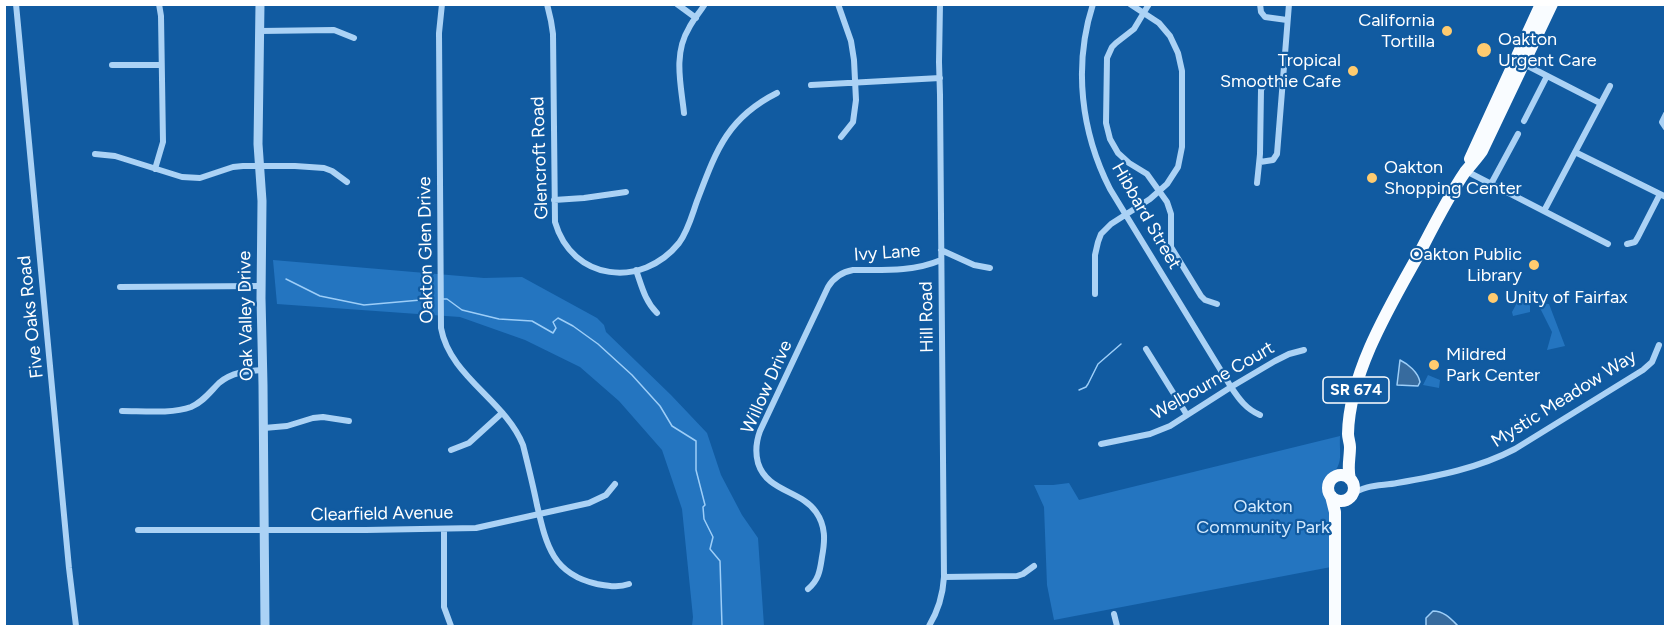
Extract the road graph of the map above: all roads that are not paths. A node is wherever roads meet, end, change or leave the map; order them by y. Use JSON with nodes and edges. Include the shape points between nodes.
{"nodes":[{"id":1,"x":16,"y":4,"type":"edge"},
{"id":2,"x":159,"y":4,"type":"edge"},
{"id":3,"x":260,"y":4,"type":"edge"},
{"id":4,"x":442,"y":4,"type":"edge"},
{"id":5,"x":547,"y":4,"type":"edge"},
{"id":6,"x":676,"y":4,"type":"edge"},
{"id":7,"x":705,"y":4,"type":"edge"},
{"id":8,"x":838,"y":4,"type":"edge"},
{"id":9,"x":940,"y":4,"type":"edge"},
{"id":10,"x":1093,"y":4,"type":"edge"},
{"id":11,"x":1130,"y":4,"type":"edge"},
{"id":12,"x":1149,"y":4,"type":"edge"},
{"id":13,"x":1260,"y":4,"type":"edge"},
{"id":14,"x":1288,"y":4,"type":"edge"},
{"id":15,"x":1540,"y":4,"type":"edge"},
{"id":16,"x":1552,"y":4,"type":"edge"},
{"id":17,"x":1144,"y":13,"type":"junction"},
{"id":18,"x":696,"y":18,"type":"junction"},
{"id":19,"x":1287,"y":20,"type":"junction"},
{"id":20,"x":260,"y":31,"type":"junction"},
{"id":21,"x":354,"y":38,"type":"dead end"},
{"id":22,"x":1524,"y":64,"type":"junction"},
{"id":23,"x":112,"y":65,"type":"dead end"},
{"id":24,"x":161,"y":65,"type":"junction"},
{"id":25,"x":1547,"y":76,"type":"junction"},
{"id":26,"x":940,"y":78,"type":"junction"},
{"id":27,"x":856,"y":81,"type":"junction"},
{"id":28,"x":1282,"y":82,"type":"junction"},
{"id":29,"x":811,"y":85,"type":"dead end"},
{"id":30,"x":1610,"y":86,"type":"dead end"},
{"id":31,"x":777,"y":93,"type":"dead end"},
{"id":32,"x":1600,"y":103,"type":"junction"},
{"id":33,"x":684,"y":113,"type":"dead end"},
{"id":34,"x":1665,"y":114,"type":"edge"},
{"id":35,"x":1524,"y":121,"type":"dead end"},
{"id":36,"x":1665,"y":128,"type":"edge"},
{"id":37,"x":1518,"y":134,"type":"dead end"},
{"id":38,"x":841,"y":137,"type":"dead end"},
{"id":39,"x":1575,"y":152,"type":"junction"},
{"id":40,"x":95,"y":154,"type":"dead end"},
{"id":41,"x":1260,"y":162,"type":"junction"},
{"id":42,"x":259,"y":166,"type":"junction"},
{"id":43,"x":155,"y":169,"type":"junction"},
{"id":44,"x":1466,"y":171,"type":"junction"},
{"id":45,"x":347,"y":182,"type":"dead end"},
{"id":46,"x":1257,"y":183,"type":"dead end"},
{"id":47,"x":1491,"y":184,"type":"junction"},
{"id":48,"x":1160,"y":191,"type":"junction"},
{"id":49,"x":626,"y":192,"type":"dead end"},
{"id":50,"x":1663,"y":196,"type":"edge"},
{"id":51,"x":554,"y":200,"type":"junction"},
{"id":52,"x":1544,"y":211,"type":"junction"},
{"id":53,"x":1125,"y":215,"type":"junction"},
{"id":54,"x":1608,"y":244,"type":"dead end"},
{"id":55,"x":1627,"y":244,"type":"dead end"},
{"id":56,"x":941,"y":250,"type":"junction"},
{"id":57,"x":941,"y":260,"type":"junction"},
{"id":58,"x":990,"y":268,"type":"dead end"},
{"id":59,"x":636,"y":270,"type":"junction"},
{"id":60,"x":835,"y":277,"type":"joint"},
{"id":61,"x":261,"y":286,"type":"junction"},
{"id":62,"x":120,"y":287,"type":"dead end"},
{"id":63,"x":1095,"y":294,"type":"dead end"},
{"id":64,"x":1217,"y":304,"type":"dead end"},
{"id":65,"x":657,"y":314,"type":"dead end"},
{"id":66,"x":1659,"y":345,"type":"dead end"},
{"id":67,"x":1146,"y":349,"type":"dead end"},
{"id":68,"x":1304,"y":350,"type":"dead end"},
{"id":69,"x":263,"y":370,"type":"junction"},
{"id":70,"x":1231,"y":387,"type":"junction"},
{"id":71,"x":122,"y":411,"type":"dead end"},
{"id":72,"x":502,"y":413,"type":"junction"},
{"id":73,"x":1187,"y":415,"type":"junction"},
{"id":74,"x":1260,"y":415,"type":"dead end"},
{"id":75,"x":349,"y":420,"type":"dead end"},
{"id":76,"x":264,"y":428,"type":"junction"},
{"id":77,"x":1348,"y":435,"type":"junction"},
{"id":78,"x":1101,"y":444,"type":"dead end"},
{"id":79,"x":451,"y":450,"type":"dead end"},
{"id":80,"x":1334,"y":477,"type":"junction"},
{"id":81,"x":1351,"y":480,"type":"junction"},
{"id":82,"x":615,"y":484,"type":"dead end"},
{"id":83,"x":1369,"y":487,"type":"junction"},
{"id":84,"x":1331,"y":496,"type":"junction"},
{"id":85,"x":1350,"y":497,"type":"junction"},
{"id":86,"x":539,"y":515,"type":"junction"},
{"id":87,"x":444,"y":529,"type":"junction"},
{"id":88,"x":138,"y":530,"type":"dead end"},
{"id":89,"x":264,"y":530,"type":"junction"},
{"id":90,"x":1034,"y":566,"type":"dead end"},
{"id":91,"x":1335,"y":567,"type":"junction"},
{"id":92,"x":944,"y":577,"type":"junction"},
{"id":93,"x":629,"y":584,"type":"dead end"},
{"id":94,"x":808,"y":589,"type":"dead end"},
{"id":95,"x":1114,"y":614,"type":"dead end"},
{"id":96,"x":76,"y":627,"type":"edge"},
{"id":97,"x":265,"y":627,"type":"edge"},
{"id":98,"x":451,"y":627,"type":"edge"},
{"id":99,"x":929,"y":627,"type":"edge"},
{"id":100,"x":1117,"y":627,"type":"edge"},
{"id":101,"x":1335,"y":627,"type":"edge"}],
"edges":[{"from":1,"to":96,"type":"street","name":"Five Oaks Road"},
{"from":2,"to":24,"type":"street"},
{"from":3,"to":20,"type":"street","name":"Oak Valley Drive"},
{"from":4,"to":72,"type":"street","name":"Oakton Glen Drive","via":[[441,328],[453,358]]},
{"from":5,"to":51,"type":"street","name":"Glencroft Road","via":[[553,34]]},
{"from":6,"to":18,"type":"street"},
{"from":7,"to":18,"type":"street"},
{"from":8,"to":27,"type":"street","via":[[851,41]]},
{"from":9,"to":26,"type":"street","name":"Hill Road"},
{"from":10,"to":53,"type":"street","name":"Hibbard Street","via":[[1082,69],[1085,117],[1097,162]]},
{"from":11,"to":17,"type":"street"},
{"from":12,"to":17,"type":"street"},
{"from":13,"to":19,"type":"street","via":[[1265,16]]},
{"from":14,"to":19,"type":"street"},
{"from":15,"to":44,"type":"main road","number":"SR 674"},
{"from":16,"to":22,"type":"main road","number":"SR 674"},
{"from":17,"to":48,"type":"street","via":[[1170,36],[1182,71],[1181,156],[1172,179]]},
{"from":17,"to":48,"type":"street","via":[[1134,29],[1112,47],[1107,58],[1106,123],[1118,153],[1147,174]]},
{"from":18,"to":33,"type":"street","via":[[680,51]]},
{"from":19,"to":28,"type":"street"},
{"from":20,"to":21,"type":"street","via":[[334,30]]},
{"from":20,"to":42,"type":"street","name":"Oak Valley Drive"},
{"from":22,"to":25,"type":"street"},
{"from":22,"to":44,"type":"main road","number":"SR 674","via":[[1482,151]]},
{"from":23,"to":24,"type":"street"},
{"from":24,"to":43,"type":"street","via":[[163,142]]},
{"from":25,"to":32,"type":"street"},
{"from":25,"to":35,"type":"street"},
{"from":26,"to":27,"type":"street"},
{"from":26,"to":56,"type":"street","name":"Hill Road"},
{"from":27,"to":29,"type":"street"},
{"from":27,"to":38,"type":"street","via":[[854,117]]},
{"from":28,"to":41,"type":"street","via":[[1277,153],[1273,160]]},
{"from":28,"to":41,"type":"street","via":[[1268,82],[1261,90]]},
{"from":30,"to":32,"type":"street"},
{"from":31,"to":59,"type":"street","name":"Glencroft Road","via":[[740,117],[723,139],[679,242],[661,260]]},
{"from":32,"to":39,"type":"street"},
{"from":34,"to":36,"type":"street"},
{"from":37,"to":47,"type":"street"},
{"from":39,"to":50,"type":"street"},
{"from":39,"to":52,"type":"street"},
{"from":40,"to":43,"type":"street"},
{"from":41,"to":46,"type":"street"},
{"from":42,"to":43,"type":"street","via":[[233,167],[192,178]]},
{"from":42,"to":45,"type":"street","via":[[324,168]]},
{"from":42,"to":61,"type":"street","name":"Oak Valley Drive"},
{"from":44,"to":47,"type":"street"},
{"from":44,"to":77,"type":"main road","number":"SR 674","via":[[1373,341],[1354,395]]},
{"from":47,"to":52,"type":"street"},
{"from":48,"to":53,"type":"street"},
{"from":48,"to":64,"type":"street","via":[[1170,209],[1172,248],[1201,296]]},
{"from":49,"to":51,"type":"street"},
{"from":50,"to":55,"type":"street","via":[[1635,242]]},
{"from":51,"to":59,"type":"street","name":"Glencroft Road","via":[[558,231],[573,254],[606,272]]},
{"from":52,"to":54,"type":"street"},
{"from":53,"to":63,"type":"street","via":[[1106,228],[1098,242]]},
{"from":53,"to":70,"type":"street","name":"Hibbard Street"},
{"from":56,"to":57,"type":"street","name":"Hill Road"},
{"from":56,"to":58,"type":"street","name":"Ivy Lane"},
{"from":57,"to":60,"type":"street","name":"Ivy Lane","via":[[916,268],[846,271]]},
{"from":57,"to":92,"type":"street","name":"Hill Road"},
{"from":59,"to":65,"type":"street","via":[[645,298]]},
{"from":60,"to":94,"type":"street","name":"Willow Drive","via":[[757,444],[758,461],[765,476],[811,506],[823,525],[825,542],[819,574]]},
{"from":61,"to":62,"type":"street"},
{"from":61,"to":69,"type":"street","name":"Oak Valley Drive"},
{"from":66,"to":83,"type":"street","name":"Mystic Meadow Way","via":[[1652,362],[1643,370],[1498,458]]},
{"from":67,"to":73,"type":"street"},
{"from":68,"to":70,"type":"street","name":"Welbourne Court","via":[[1283,357]]},
{"from":69,"to":71,"type":"street","via":[[233,374],[201,402],[185,409]]},
{"from":69,"to":76,"type":"street","name":"Oak Valley Drive"},
{"from":70,"to":73,"type":"street","name":"Welbourne Court"},
{"from":70,"to":74,"type":"street","name":"Hibbard Street","via":[[1251,412]]},
{"from":72,"to":79,"type":"street","via":[[466,445]]},
{"from":72,"to":86,"type":"street","name":"Oakton Glen Drive","via":[[524,445]]},
{"from":73,"to":78,"type":"street","name":"Welbourne Court","via":[[1150,434]]},
{"from":75,"to":76,"type":"street","via":[[323,417]]},
{"from":76,"to":89,"type":"street","name":"Oak Valley Drive"},
{"from":77,"to":80,"type":"main road","number":"SR 674","via":[[1342,464]]},
{"from":77,"to":81,"type":"main road","number":"SR 674"},
{"from":80,"to":81,"type":"main road","via":[[1343,475]]},
{"from":80,"to":84,"type":"main road","number":"SR 674","via":[[1328,486]]},
{"from":81,"to":83,"type":"street","name":"Mystic Meadow Way"},
{"from":81,"to":85,"type":"main road","number":"SR 674","via":[[1354,487]]},
{"from":82,"to":86,"type":"street","name":"Clearfield Avenue","via":[[601,499]]},
{"from":83,"to":85,"type":"street","name":"Mystic Meadow Way"},
{"from":84,"to":85,"type":"main road","via":[[1337,501]]},
{"from":84,"to":91,"type":"main road","number":"SR 674","via":[[1335,512]]},
{"from":85,"to":91,"type":"main road","number":"SR 674","via":[[1341,511]]},
{"from":86,"to":87,"type":"street","name":"Clearfield Avenue","via":[[484,527]]},
{"from":86,"to":93,"type":"street","name":"Oakton Glen Drive","via":[[549,549],[568,572],[612,587]]},
{"from":87,"to":89,"type":"street","name":"Clearfield Avenue"},
{"from":87,"to":98,"type":"street","via":[[444,607]]},
{"from":88,"to":89,"type":"street","name":"Clearfield Avenue"},
{"from":89,"to":97,"type":"street","name":"Oak Valley Drive"},
{"from":90,"to":92,"type":"street","via":[[1017,576]]},
{"from":91,"to":101,"type":"main road","number":"SR 674"},
{"from":92,"to":99,"type":"street","name":"Hill Road","via":[[941,599]]},
{"from":95,"to":100,"type":"street"}]}
